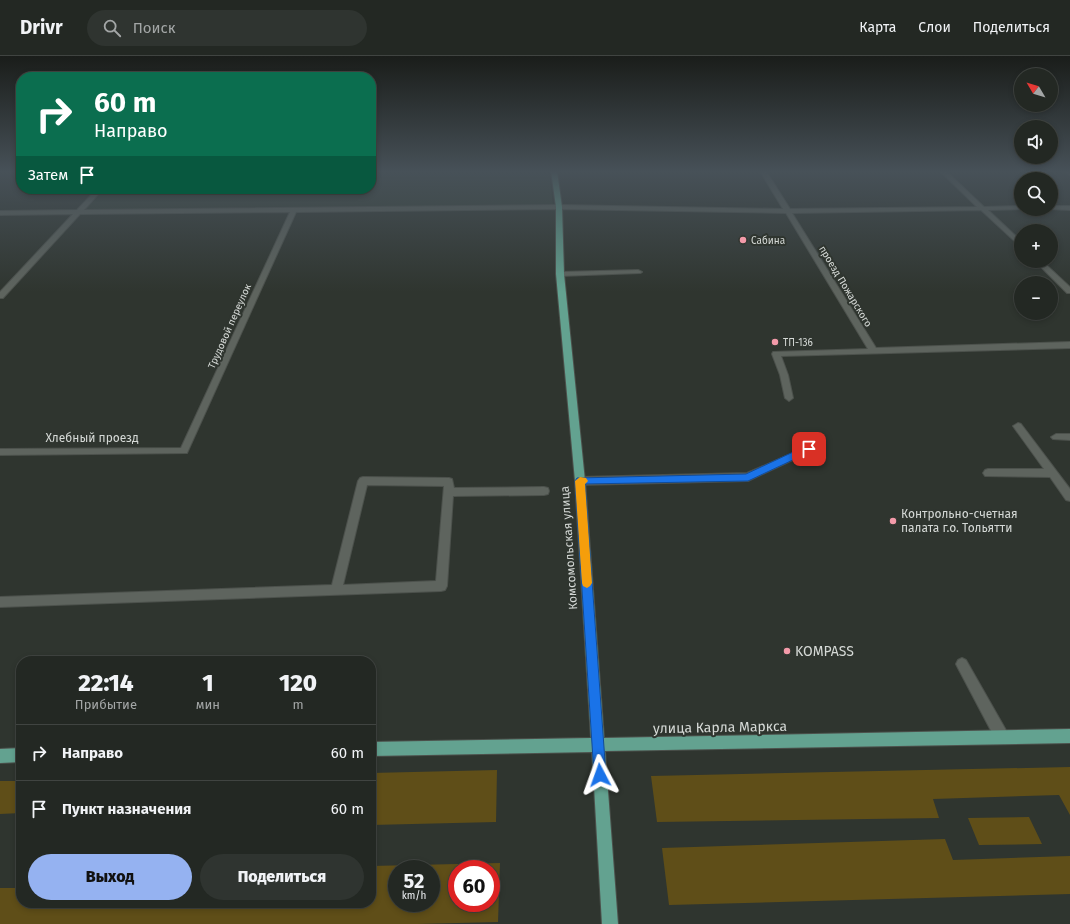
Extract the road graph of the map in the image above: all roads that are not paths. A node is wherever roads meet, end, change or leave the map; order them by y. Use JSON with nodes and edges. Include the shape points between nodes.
{"nodes":[{"id":1,"x":293,"y":211,"type":"edge"},
{"id":2,"x":788,"y":211,"type":"edge"},
{"id":3,"x":238,"y":212,"type":"edge"},
{"id":4,"x":559,"y":212,"type":"edge"},
{"id":5,"x":987,"y":212,"type":"edge"},
{"id":6,"x":0,"y":213,"type":"edge"},
{"id":7,"x":77,"y":213,"type":"junction"},
{"id":8,"x":1014,"y":238,"type":"edge"},
{"id":9,"x":1045,"y":268,"type":"edge"},
{"id":10,"x":638,"y":272,"type":"dead end"},
{"id":11,"x":560,"y":274,"type":"junction"},
{"id":12,"x":1070,"y":291,"type":"edge"},
{"id":13,"x":0,"y":296,"type":"edge"},
{"id":14,"x":1070,"y":345,"type":"edge"},
{"id":15,"x":873,"y":350,"type":"junction"},
{"id":16,"x":789,"y":398,"type":"dead end"},
{"id":17,"x":1018,"y":426,"type":"dead end"},
{"id":18,"x":1056,"y":437,"type":"dead end"},
{"id":19,"x":1070,"y":437,"type":"edge"},
{"id":20,"x":809,"y":449,"type":"dead end"},
{"id":21,"x":184,"y":451,"type":"joint"},
{"id":22,"x":0,"y":453,"type":"edge"},
{"id":23,"x":1051,"y":472,"type":"junction"},
{"id":24,"x":988,"y":473,"type":"dead end"},
{"id":25,"x":580,"y":481,"type":"junction"},
{"id":26,"x":544,"y":491,"type":"dead end"},
{"id":27,"x":449,"y":492,"type":"junction"},
{"id":28,"x":1070,"y":498,"type":"edge"},
{"id":29,"x":336,"y":590,"type":"junction"},
{"id":30,"x":0,"y":602,"type":"edge"},
{"id":31,"x":962,"y":664,"type":"dead end"},
{"id":32,"x":1070,"y":736,"type":"edge"},
{"id":33,"x":1002,"y":737,"type":"junction"},
{"id":34,"x":598,"y":745,"type":"junction"},
{"id":35,"x":376,"y":749,"type":"edge"},
{"id":36,"x":16,"y":755,"type":"edge"},
{"id":37,"x":0,"y":756,"type":"edge"},
{"id":38,"x":610,"y":924,"type":"edge"}],
"edges":[{"from":1,"to":21,"type":"street","name":"Трудовой переулок"},
{"from":2,"to":15,"type":"street","name":"проезд Пожарского"},
{"from":3,"to":7,"type":"street"},
{"from":4,"to":11,"type":"main road","name":"Комсомольская улица"},
{"from":5,"to":8,"type":"street"},
{"from":6,"to":7,"type":"street"},
{"from":7,"to":13,"type":"street"},
{"from":9,"to":12,"type":"street"},
{"from":10,"to":11,"type":"street"},
{"from":11,"to":25,"type":"main road","name":"Комсомольская улица"},
{"from":14,"to":15,"type":"street"},
{"from":15,"to":16,"type":"street","via":[[776,354]]},
{"from":17,"to":23,"type":"street"},
{"from":18,"to":19,"type":"street"},
{"from":20,"to":25,"type":"street","via":[[737,480]]},
{"from":21,"to":22,"type":"street","name":"Хлебный проезд"},
{"from":23,"to":24,"type":"street"},
{"from":23,"to":28,"type":"street"},
{"from":25,"to":34,"type":"main road","name":"Комсомольская улица"},
{"from":26,"to":27,"type":"street"},
{"from":27,"to":29,"type":"street","via":[[441,586]]},
{"from":27,"to":29,"type":"street","via":[[449,482],[363,481]]},
{"from":29,"to":30,"type":"street"},
{"from":31,"to":33,"type":"street"},
{"from":32,"to":33,"type":"main road","name":"улица Карла Маркса"},
{"from":33,"to":34,"type":"main road","name":"улица Карла Маркса"},
{"from":34,"to":35,"type":"main road","name":"улица Карла Маркса"},
{"from":34,"to":38,"type":"main road","name":"Комсомольская улица"},
{"from":36,"to":37,"type":"main road"}]}
